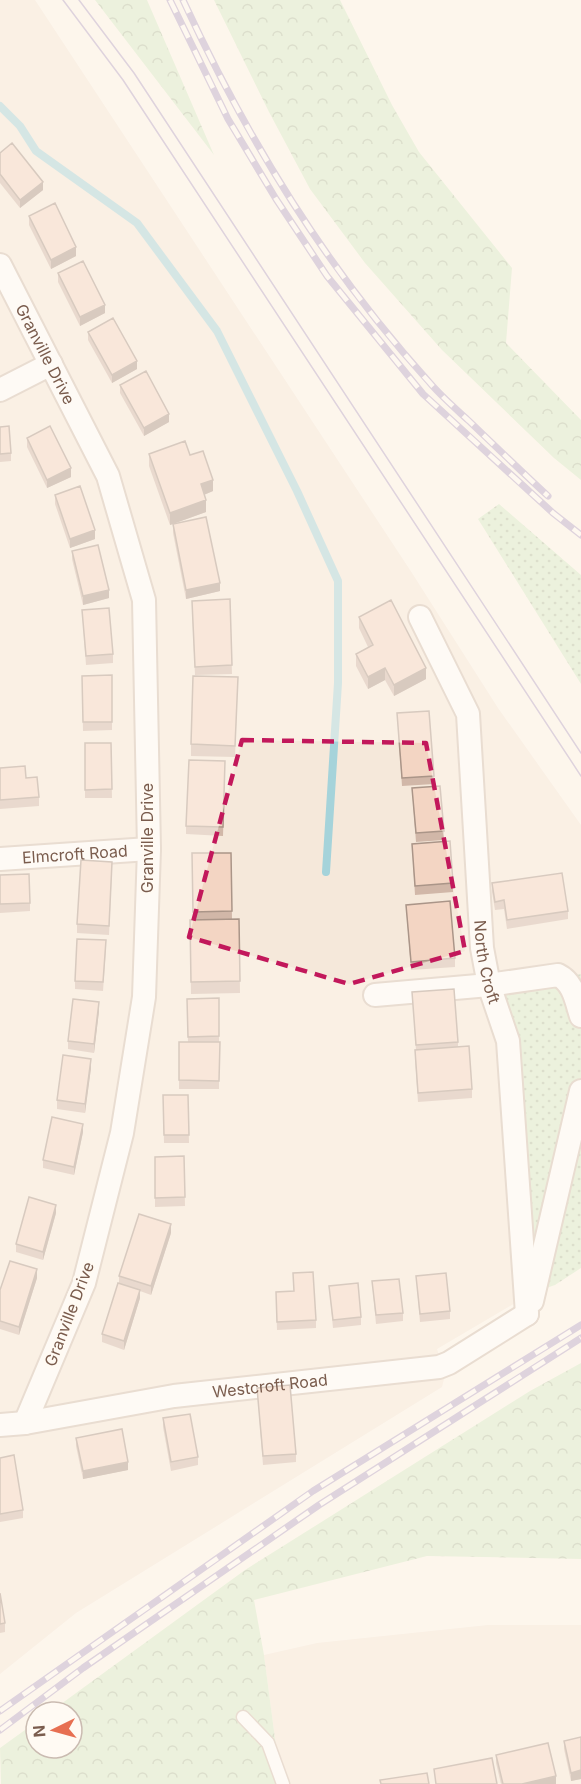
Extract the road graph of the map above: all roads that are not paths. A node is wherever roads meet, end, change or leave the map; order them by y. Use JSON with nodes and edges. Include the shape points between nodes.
{"nodes":[{"id":1,"x":0,"y":265,"type":"edge"},
{"id":2,"x":51,"y":364,"type":"junction"},
{"id":3,"x":0,"y":390,"type":"edge"},
{"id":4,"x":420,"y":617,"type":"dead end"},
{"id":5,"x":149,"y":849,"type":"junction"},
{"id":6,"x":0,"y":859,"type":"edge"},
{"id":7,"x":489,"y":985,"type":"junction"},
{"id":8,"x":375,"y":995,"type":"dead end"},
{"id":9,"x":581,"y":1016,"type":"edge"},
{"id":10,"x":581,"y":1091,"type":"edge"},
{"id":11,"x":527,"y":1314,"type":"junction"},
{"id":12,"x":25,"y":1423,"type":"junction"},
{"id":13,"x":0,"y":1425,"type":"edge"},
{"id":14,"x":243,"y":1717,"type":"dead end"},
{"id":15,"x":283,"y":1784,"type":"edge"}],
"edges":[{"from":1,"to":2,"type":"street","name":"Granville Drive"},
{"from":2,"to":3,"type":"street"},
{"from":2,"to":5,"type":"street","name":"Granville Drive","via":[[108,476],[144,600]]},
{"from":4,"to":7,"type":"street","name":"North Croft","via":[[468,714],[482,948]]},
{"from":5,"to":6,"type":"street","name":"Elmcroft Road"},
{"from":5,"to":12,"type":"street","name":"Granville Drive","via":[[144,997],[122,1132],[84,1283]]},
{"from":7,"to":8,"type":"street"},
{"from":7,"to":9,"type":"street","via":[[558,975],[570,985]]},
{"from":7,"to":11,"type":"street","name":"North Croft","via":[[508,1041]]},
{"from":10,"to":11,"type":"street","via":[[535,1294]]},
{"from":11,"to":12,"type":"street","name":"Westcroft Road","via":[[438,1367],[174,1396]]},
{"from":12,"to":13,"type":"street","name":"Westcroft Road"},
{"from":14,"to":15,"type":"lane","via":[[268,1743]]}]}
